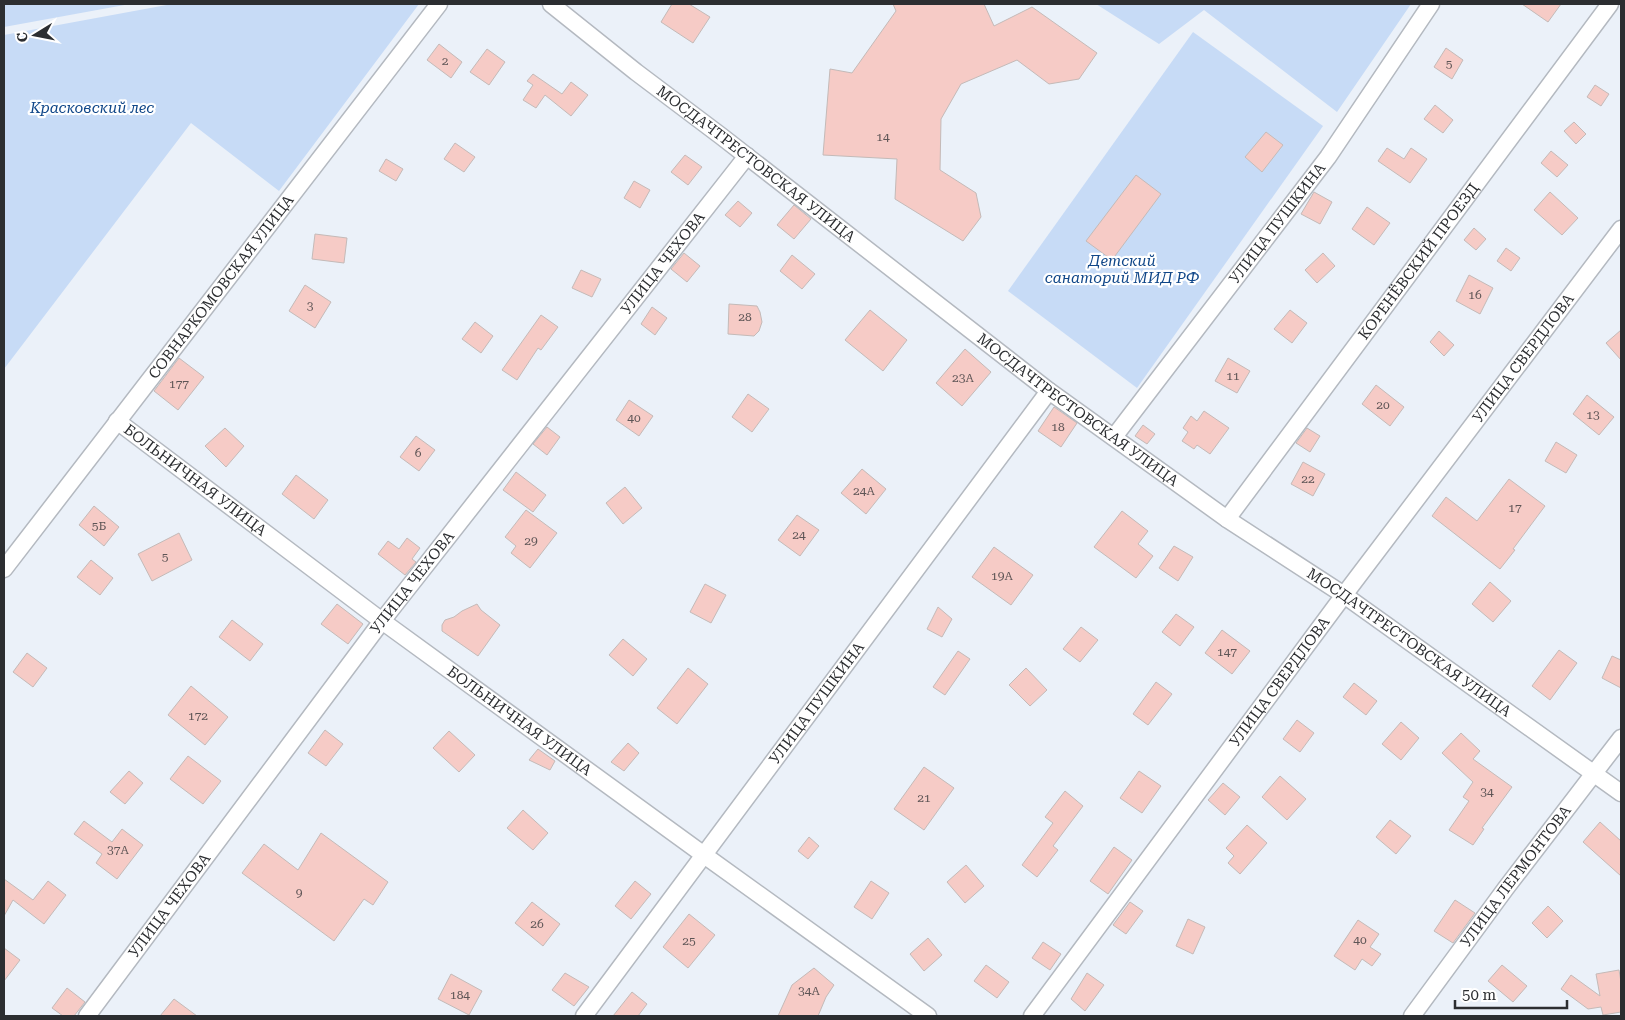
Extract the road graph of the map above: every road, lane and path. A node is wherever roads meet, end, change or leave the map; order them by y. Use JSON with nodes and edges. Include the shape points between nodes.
{"nodes":[{"id":1,"x":439,"y":4,"type":"edge"},
{"id":2,"x":551,"y":4,"type":"edge"},
{"id":3,"x":1431,"y":4,"type":"edge"},
{"id":4,"x":1610,"y":4,"type":"edge"},
{"id":5,"x":747,"y":156,"type":"junction"},
{"id":6,"x":1621,"y":229,"type":"edge"},
{"id":7,"x":1049,"y":391,"type":"junction"},
{"id":8,"x":117,"y":421,"type":"junction"},
{"id":9,"x":1114,"y":437,"type":"junction"},
{"id":10,"x":1228,"y":519,"type":"junction"},
{"id":11,"x":4,"y":568,"type":"edge"},
{"id":12,"x":1344,"y":595,"type":"junction"},
{"id":13,"x":382,"y":621,"type":"junction"},
{"id":14,"x":1621,"y":738,"type":"edge"},
{"id":15,"x":1595,"y":773,"type":"junction"},
{"id":16,"x":1621,"y":793,"type":"edge"},
{"id":17,"x":704,"y":856,"type":"junction"},
{"id":18,"x":87,"y":1016,"type":"edge"},
{"id":19,"x":584,"y":1016,"type":"edge"},
{"id":20,"x":928,"y":1016,"type":"edge"},
{"id":21,"x":1032,"y":1016,"type":"edge"},
{"id":22,"x":1412,"y":1016,"type":"edge"}],
"edges":[{"from":1,"to":8,"type":"street","name":"СОВНАРКОМОВСКАЯ УЛИЦА"},
{"from":2,"to":5,"type":"street","name":"МОСДАЧТРЕСТОВСКАЯ УЛИЦА"},
{"from":3,"to":9,"type":"street","name":"УЛИЦА ПУШКИНА","via":[[1328,158]]},
{"from":4,"to":10,"type":"street","name":"КОРЕНЁВСКИЙ ПРОЕЗД"},
{"from":5,"to":7,"type":"street","name":"МОСДАЧТРЕСТОВСКАЯ УЛИЦА"},
{"from":5,"to":13,"type":"street","name":"УЛИЦА ЧЕХОВА"},
{"from":6,"to":12,"type":"street","name":"УЛИЦА СВЕРДЛОВА"},
{"from":7,"to":9,"type":"street","name":"МОСДАЧТРЕСТОВСКАЯ УЛИЦА"},
{"from":7,"to":17,"type":"street","name":"УЛИЦА ПУШКИНА"},
{"from":8,"to":11,"type":"street","name":"СОВНАРКОМОВСКАЯ УЛИЦА"},
{"from":8,"to":13,"type":"street","name":"БОЛЬНИЧНАЯ УЛИЦА"},
{"from":9,"to":10,"type":"street","name":"МОСДАЧТРЕСТОВСКАЯ УЛИЦА"},
{"from":10,"to":12,"type":"street","name":"МОСДАЧТРЕСТОВСКАЯ УЛИЦА"},
{"from":12,"to":15,"type":"street","name":"МОСДАЧТРЕСТОВСКАЯ УЛИЦА"},
{"from":12,"to":21,"type":"street","name":"УЛИЦА СВЕРДЛОВА"},
{"from":13,"to":17,"type":"street","name":"БОЛЬНИЧНАЯ УЛИЦА"},
{"from":13,"to":18,"type":"street","name":"УЛИЦА ЧЕХОВА"},
{"from":14,"to":15,"type":"street","name":"УЛИЦА ЛЕРМОНТОВА"},
{"from":15,"to":16,"type":"street","name":"МОСДАЧТРЕСТОВСКАЯ УЛИЦА"},
{"from":15,"to":22,"type":"street","name":"УЛИЦА ЛЕРМОНТОВА"},
{"from":17,"to":19,"type":"street","name":"УЛИЦА ПУШКИНА"},
{"from":17,"to":20,"type":"street","name":"БОЛЬНИЧНАЯ УЛИЦА"}]}
